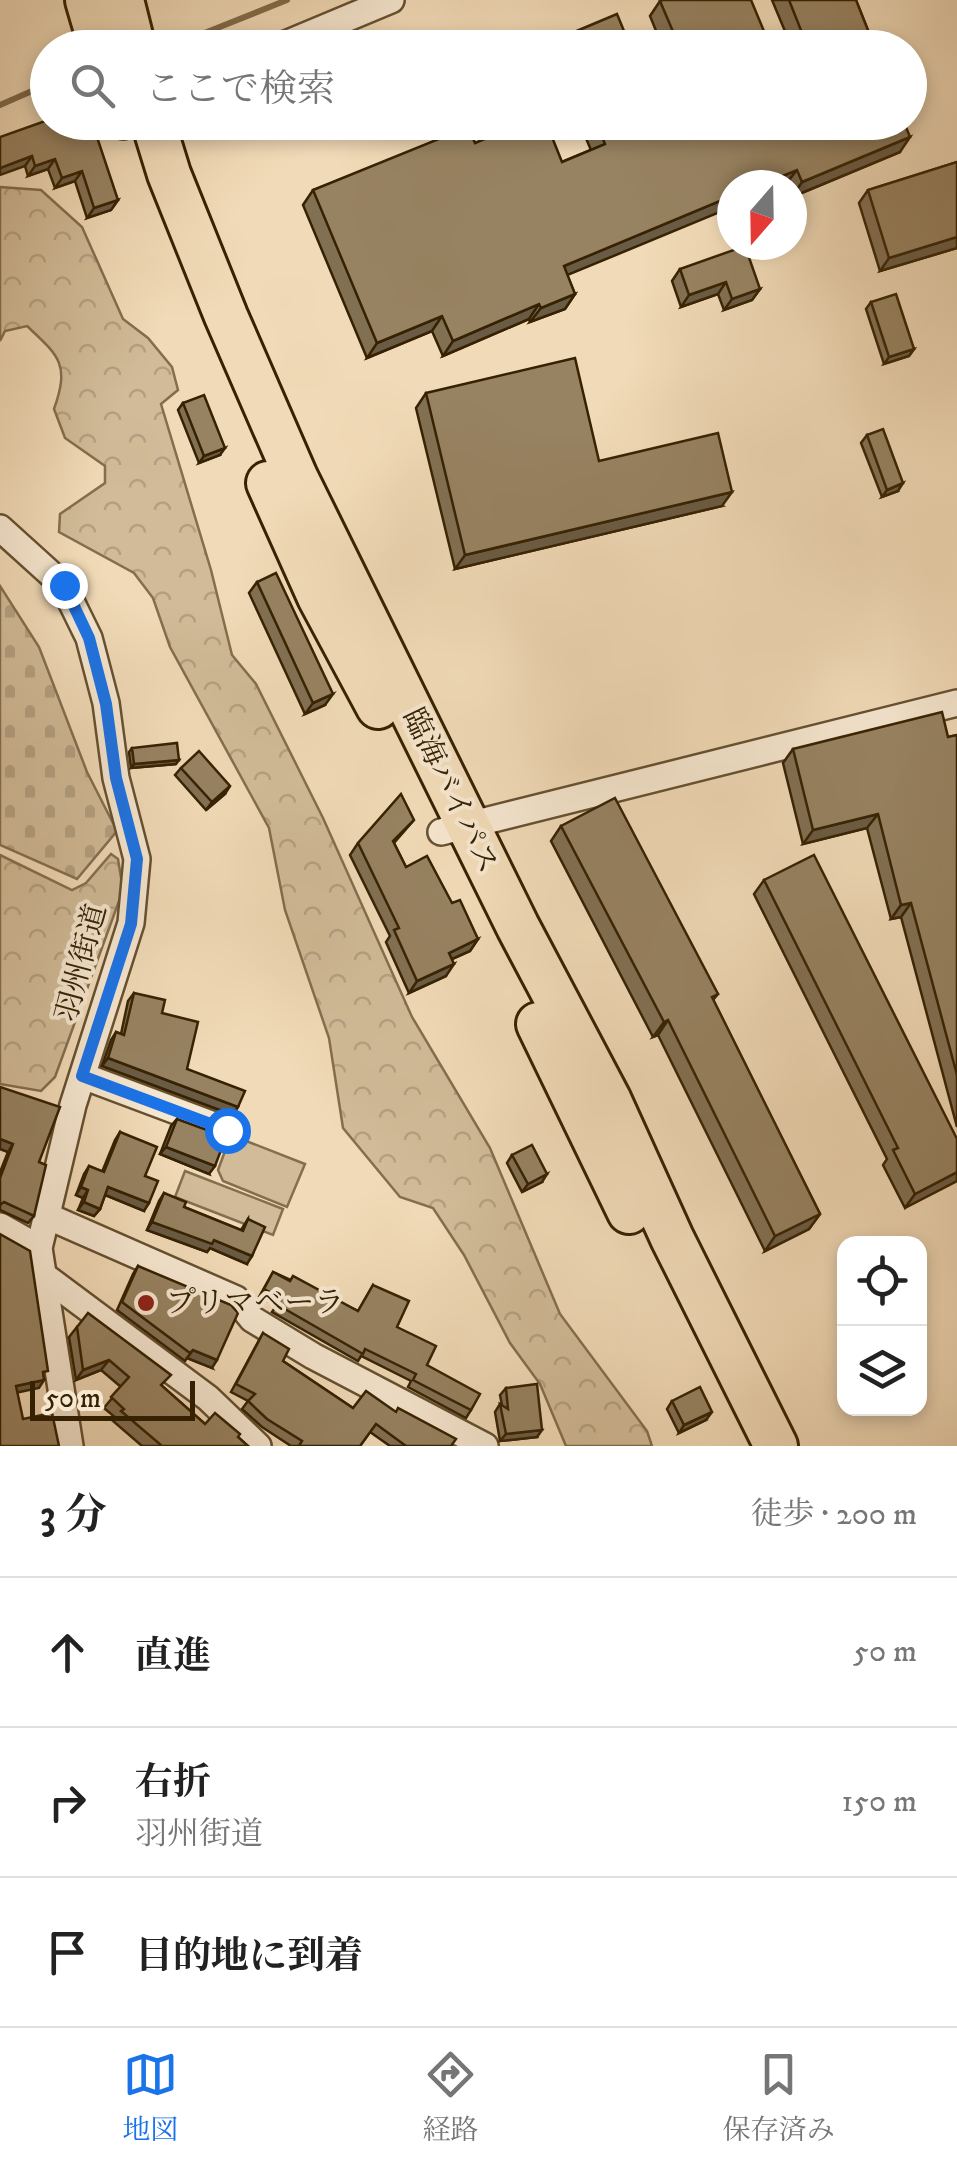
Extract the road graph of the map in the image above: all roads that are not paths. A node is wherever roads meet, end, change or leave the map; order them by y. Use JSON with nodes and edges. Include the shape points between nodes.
{"nodes":[{"id":1,"x":88,"y":0,"type":"edge"},
{"id":2,"x":122,"y":0,"type":"edge"},
{"id":3,"x":391,"y":0,"type":"edge"},
{"id":4,"x":96,"y":30,"type":"edge"},
{"id":5,"x":130,"y":30,"type":"edge"},
{"id":6,"x":319,"y":30,"type":"edge"},
{"id":7,"x":136,"y":140,"type":"edge"},
{"id":8,"x":0,"y":528,"type":"edge"},
{"id":9,"x":957,"y":703,"type":"edge"},
{"id":10,"x":454,"y":828,"type":"junction"},
{"id":11,"x":82,"y":1076,"type":"junction"},
{"id":12,"x":227,"y":1130,"type":"dead end"},
{"id":13,"x":47,"y":1216,"type":"junction"},
{"id":14,"x":0,"y":1226,"type":"edge"},
{"id":15,"x":39,"y":1248,"type":"junction"},
{"id":16,"x":42,"y":1275,"type":"junction"},
{"id":17,"x":74,"y":1444,"type":"edge"},
{"id":18,"x":258,"y":1446,"type":"edge"},
{"id":19,"x":484,"y":1446,"type":"edge"},
{"id":20,"x":744,"y":1446,"type":"edge"},
{"id":21,"x":776,"y":1446,"type":"edge"}],
"edges":[{"from":1,"to":4,"type":"highway"},
{"from":2,"to":5,"type":"highway"},
{"from":3,"to":6,"type":"street"},
{"from":7,"to":10,"type":"highway","name":"臨海バイパス","via":[[154,216],[319,597]]},
{"from":8,"to":11,"type":"street","name":"羽州街道","via":[[64,585],[89,638],[137,859],[131,924]]},
{"from":9,"to":10,"type":"street"},
{"from":10,"to":20,"type":"highway","name":"臨海バイパス","via":[[478,900]]},
{"from":10,"to":21,"type":"highway","name":"臨海バイパス","via":[[609,1100]]},
{"from":11,"to":12,"type":"street"},
{"from":11,"to":13,"type":"street","name":"羽州街道"},
{"from":13,"to":15,"type":"street","name":"羽州街道"},
{"from":13,"to":19,"type":"street","via":[[236,1299],[252,1319],[313,1356]]},
{"from":14,"to":15,"type":"street"},
{"from":15,"to":16,"type":"street","name":"羽州街道"},
{"from":16,"to":17,"type":"street","name":"羽州街道"},
{"from":16,"to":18,"type":"street","via":[[208,1398]]}]}
